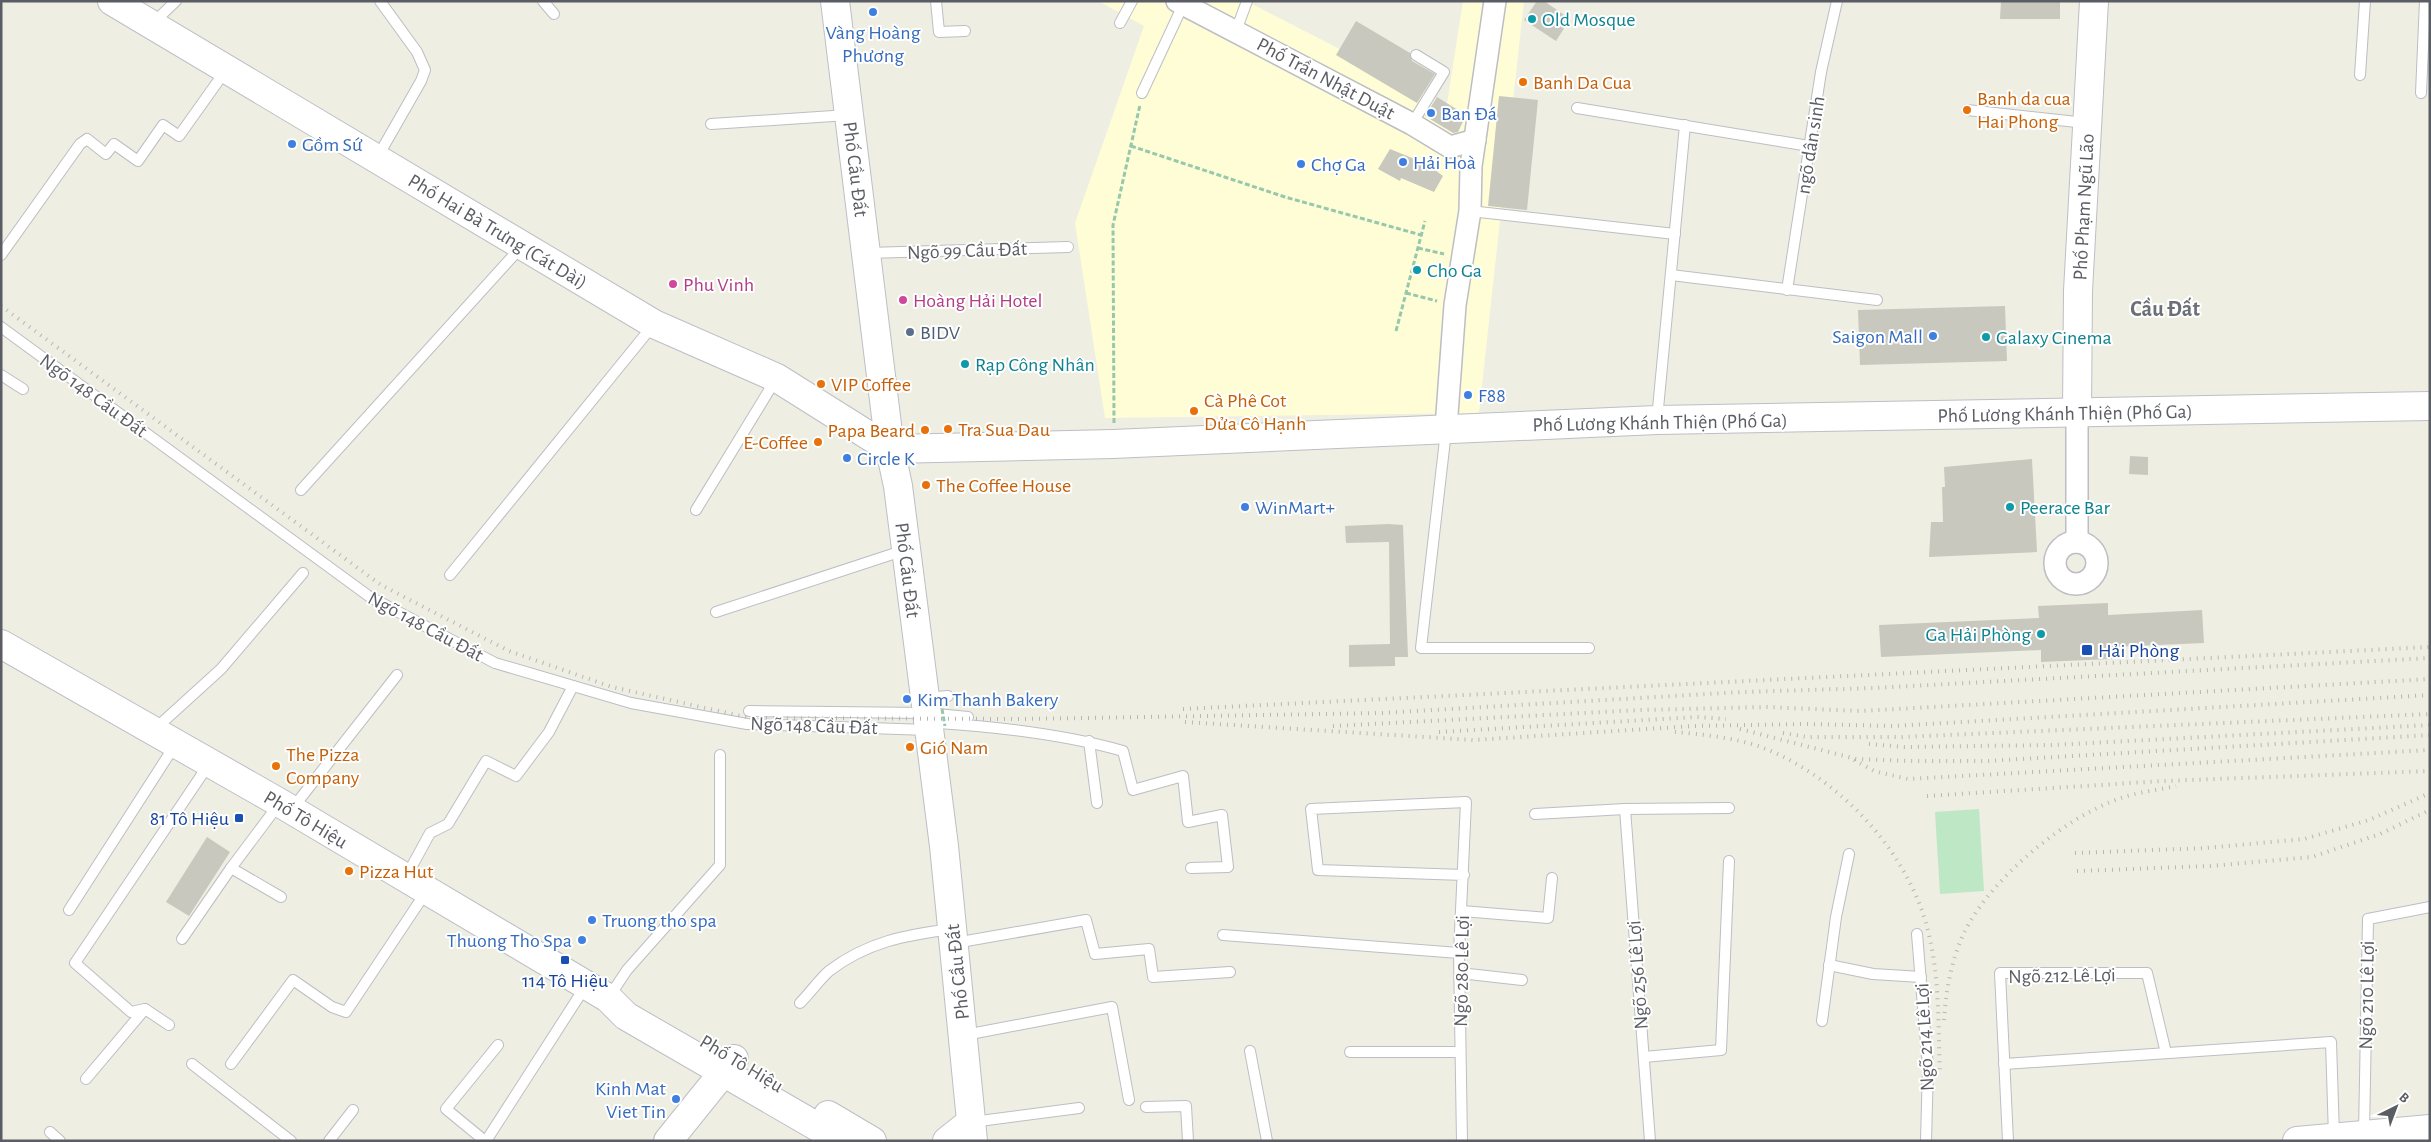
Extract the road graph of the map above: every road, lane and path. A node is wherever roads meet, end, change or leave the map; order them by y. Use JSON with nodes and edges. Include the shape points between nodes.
{"nodes":[{"id":1,"x":112,"y":1,"type":"edge"},
{"id":2,"x":176,"y":1,"type":"edge"},
{"id":3,"x":380,"y":1,"type":"edge"},
{"id":4,"x":543,"y":1,"type":"edge"},
{"id":5,"x":835,"y":1,"type":"edge"},
{"id":6,"x":936,"y":1,"type":"edge"},
{"id":7,"x":1132,"y":1,"type":"edge"},
{"id":8,"x":1247,"y":1,"type":"edge"},
{"id":9,"x":1495,"y":1,"type":"edge"},
{"id":10,"x":1837,"y":1,"type":"edge"},
{"id":11,"x":2094,"y":1,"type":"edge"},
{"id":12,"x":2364,"y":1,"type":"edge"},
{"id":13,"x":2425,"y":1,"type":"edge"},
{"id":14,"x":1180,"y":3,"type":"edge"},
{"id":15,"x":554,"y":14,"type":"dead end"},
{"id":16,"x":1120,"y":23,"type":"dead end"},
{"id":17,"x":151,"y":25,"type":"junction"},
{"id":18,"x":965,"y":31,"type":"dead end"},
{"id":19,"x":1236,"y":31,"type":"junction"},
{"id":20,"x":1416,"y":54,"type":"dead end"},
{"id":21,"x":226,"y":69,"type":"junction"},
{"id":22,"x":2360,"y":75,"type":"dead end"},
{"id":23,"x":1142,"y":93,"type":"joint"},
{"id":24,"x":2421,"y":93,"type":"dead end"},
{"id":25,"x":1577,"y":108,"type":"dead end"},
{"id":26,"x":1967,"y":110,"type":"dead end"},
{"id":27,"x":849,"y":115,"type":"junction"},
{"id":28,"x":711,"y":124,"type":"dead end"},
{"id":29,"x":1412,"y":124,"type":"junction"},
{"id":30,"x":2087,"y":124,"type":"junction"},
{"id":31,"x":1685,"y":125,"type":"junction"},
{"id":32,"x":1475,"y":140,"type":"junction"},
{"id":33,"x":1130,"y":146,"type":"junction"},
{"id":34,"x":1810,"y":146,"type":"junction"},
{"id":35,"x":1450,"y":147,"type":"junction"},
{"id":36,"x":377,"y":159,"type":"junction"},
{"id":37,"x":1472,"y":166,"type":"junction"},
{"id":38,"x":1470,"y":211,"type":"junction"},
{"id":39,"x":1425,"y":221,"type":"dead end"},
{"id":40,"x":1421,"y":234,"type":"junction"},
{"id":41,"x":1675,"y":234,"type":"junction"},
{"id":42,"x":522,"y":246,"type":"junction"},
{"id":43,"x":1068,"y":247,"type":"dead end"},
{"id":44,"x":1418,"y":248,"type":"junction"},
{"id":45,"x":866,"y":253,"type":"junction"},
{"id":46,"x":1,"y":255,"type":"edge"},
{"id":47,"x":1462,"y":259,"type":"junction"},
{"id":48,"x":1671,"y":275,"type":"junction"},
{"id":49,"x":1787,"y":290,"type":"junction"},
{"id":50,"x":1406,"y":293,"type":"junction"},
{"id":51,"x":1877,"y":300,"type":"dead end"},
{"id":52,"x":1455,"y":305,"type":"junction"},
{"id":53,"x":654,"y":324,"type":"junction"},
{"id":54,"x":1,"y":327,"type":"edge"},
{"id":55,"x":1396,"y":331,"type":"dead end"},
{"id":56,"x":1,"y":375,"type":"edge"},
{"id":57,"x":777,"y":378,"type":"junction"},
{"id":58,"x":23,"y":389,"type":"dead end"},
{"id":59,"x":2430,"y":406,"type":"edge"},
{"id":60,"x":2077,"y":413,"type":"junction"},
{"id":61,"x":1657,"y":420,"type":"junction"},
{"id":62,"x":1446,"y":428,"type":"junction"},
{"id":63,"x":1113,"y":444,"type":"junction"},
{"id":64,"x":890,"y":449,"type":"junction"},
{"id":65,"x":301,"y":490,"type":"dead end"},
{"id":66,"x":696,"y":510,"type":"dead end"},
{"id":67,"x":2077,"y":542,"type":"dead end"},
{"id":68,"x":906,"y":550,"type":"junction"},
{"id":69,"x":303,"y":573,"type":"dead end"},
{"id":70,"x":450,"y":575,"type":"dead end"},
{"id":71,"x":716,"y":612,"type":"dead end"},
{"id":72,"x":1,"y":644,"type":"edge"},
{"id":73,"x":1589,"y":648,"type":"dead end"},
{"id":74,"x":397,"y":675,"type":"dead end"},
{"id":75,"x":573,"y":686,"type":"junction"},
{"id":76,"x":749,"y":711,"type":"dead end"},
{"id":77,"x":936,"y":712,"type":"junction"},
{"id":78,"x":968,"y":717,"type":"dead end"},
{"id":79,"x":164,"y":738,"type":"junction"},
{"id":80,"x":1089,"y":741,"type":"junction"},
{"id":81,"x":720,"y":755,"type":"dead end"},
{"id":82,"x":209,"y":763,"type":"junction"},
{"id":83,"x":1097,"y":803,"type":"dead end"},
{"id":84,"x":286,"y":806,"type":"junction"},
{"id":85,"x":1729,"y":808,"type":"dead end"},
{"id":86,"x":1625,"y":809,"type":"junction"},
{"id":87,"x":1535,"y":814,"type":"dead end"},
{"id":88,"x":1848,"y":854,"type":"dead end"},
{"id":89,"x":1729,"y":861,"type":"dead end"},
{"id":90,"x":230,"y":868,"type":"junction"},
{"id":91,"x":1191,"y":868,"type":"dead end"},
{"id":92,"x":1464,"y":874,"type":"junction"},
{"id":93,"x":1552,"y":878,"type":"dead end"},
{"id":94,"x":416,"y":885,"type":"junction"},
{"id":95,"x":281,"y":897,"type":"dead end"},
{"id":96,"x":2430,"y":907,"type":"edge"},
{"id":97,"x":69,"y":910,"type":"dead end"},
{"id":98,"x":1462,"y":911,"type":"junction"},
{"id":99,"x":1917,"y":934,"type":"dead end"},
{"id":100,"x":1223,"y":935,"type":"dead end"},
{"id":101,"x":954,"y":936,"type":"junction"},
{"id":102,"x":182,"y":939,"type":"dead end"},
{"id":103,"x":1459,"y":953,"type":"junction"},
{"id":104,"x":1830,"y":965,"type":"junction"},
{"id":105,"x":1230,"y":972,"type":"dead end"},
{"id":106,"x":1460,"y":973,"type":"junction"},
{"id":107,"x":1921,"y":977,"type":"junction"},
{"id":108,"x":1522,"y":980,"type":"dead end"},
{"id":109,"x":597,"y":992,"type":"junction"},
{"id":110,"x":800,"y":1003,"type":"dead end"},
{"id":111,"x":145,"y":1009,"type":"junction"},
{"id":112,"x":1822,"y":1021,"type":"dead end"},
{"id":113,"x":169,"y":1025,"type":"dead end"},
{"id":114,"x":964,"y":1036,"type":"junction"},
{"id":115,"x":498,"y":1045,"type":"dead end"},
{"id":116,"x":1250,"y":1052,"type":"dead end"},
{"id":117,"x":1350,"y":1052,"type":"dead end"},
{"id":118,"x":1460,"y":1052,"type":"junction"},
{"id":119,"x":2166,"y":1053,"type":"junction"},
{"id":120,"x":1644,"y":1057,"type":"junction"},
{"id":121,"x":192,"y":1064,"type":"dead end"},
{"id":122,"x":231,"y":1064,"type":"dead end"},
{"id":123,"x":2004,"y":1064,"type":"junction"},
{"id":124,"x":728,"y":1066,"type":"junction"},
{"id":125,"x":86,"y":1080,"type":"dead end"},
{"id":126,"x":1129,"y":1100,"type":"dead end"},
{"id":127,"x":1146,"y":1107,"type":"dead end"},
{"id":128,"x":1079,"y":1108,"type":"dead end"},
{"id":129,"x":353,"y":1110,"type":"dead end"},
{"id":130,"x":2430,"y":1129,"type":"edge"},
{"id":131,"x":972,"y":1131,"type":"edge"},
{"id":132,"x":50,"y":1132,"type":"dead end"},
{"id":133,"x":2364,"y":1134,"type":"junction"},
{"id":134,"x":2334,"y":1137,"type":"junction"},
{"id":135,"x":485,"y":1140,"type":"edge"},
{"id":136,"x":670,"y":1140,"type":"edge"},
{"id":137,"x":60,"y":1141,"type":"edge"},
{"id":138,"x":291,"y":1141,"type":"edge"},
{"id":139,"x":329,"y":1141,"type":"edge"},
{"id":140,"x":842,"y":1141,"type":"edge"},
{"id":141,"x":872,"y":1141,"type":"edge"},
{"id":142,"x":947,"y":1141,"type":"edge"},
{"id":143,"x":1188,"y":1141,"type":"edge"},
{"id":144,"x":1267,"y":1141,"type":"edge"},
{"id":145,"x":1462,"y":1141,"type":"edge"},
{"id":146,"x":1650,"y":1141,"type":"edge"},
{"id":147,"x":1926,"y":1141,"type":"edge"},
{"id":148,"x":2008,"y":1141,"type":"edge"},
{"id":149,"x":2297,"y":1141,"type":"edge"}],
"edges":[{"from":1,"to":17,"type":"main road","name":"Phố Hai Bà Trưng (Cát Dài)"},
{"from":2,"to":17,"type":"lane"},
{"from":3,"to":36,"type":"lane","via":[[417,52],[425,70]]},
{"from":4,"to":15,"type":"lane"},
{"from":5,"to":27,"type":"main road","name":"Phố Cầu Đất"},
{"from":6,"to":18,"type":"lane","via":[[939,32]]},
{"from":7,"to":16,"type":"lane"},
{"from":8,"to":19,"type":"lane"},
{"from":9,"to":32,"type":"street"},
{"from":10,"to":34,"type":"lane","name":"ngõ dân sinh","via":[[1821,72]]},
{"from":11,"to":30,"type":"main road","name":"Phố Phạm Ngũ Lão"},
{"from":12,"to":22,"type":"lane"},
{"from":13,"to":24,"type":"lane"},
{"from":14,"to":19,"type":"street","name":"Phố Trần Nhật Duật"},
{"from":14,"to":23,"type":"lane"},
{"from":17,"to":21,"type":"main road","name":"Phố Hai Bà Trưng (Cát Dài)"},
{"from":19,"to":29,"type":"street","name":"Phố Trần Nhật Duật"},
{"from":20,"to":29,"type":"lane","via":[[1444,72]]},
{"from":21,"to":36,"type":"main road","name":"Phố Hai Bà Trưng (Cát Dài)"},
{"from":21,"to":46,"type":"lane","via":[[179,136],[163,125],[138,161],[114,144],[106,154],[87,139],[80,144]]},
{"from":23,"to":33,"type":"path"},
{"from":25,"to":31,"type":"lane"},
{"from":26,"to":30,"type":"lane"},
{"from":27,"to":28,"type":"lane"},
{"from":27,"to":45,"type":"main road","name":"Phố Cầu Đất"},
{"from":29,"to":35,"type":"street","name":"Phố Trần Nhật Duật"},
{"from":30,"to":60,"type":"main road","name":"Phố Phạm Ngũ Lão","via":[[2078,291]]},
{"from":31,"to":34,"type":"lane"},
{"from":31,"to":41,"type":"lane"},
{"from":32,"to":35,"type":"street"},
{"from":32,"to":37,"type":"street"},
{"from":33,"to":40,"type":"path","via":[[1285,197]]},
{"from":33,"to":63,"type":"path","via":[[1113,225]]},
{"from":34,"to":49,"type":"lane","name":"ngõ dân sinh"},
{"from":35,"to":37,"type":"street","name":"Phố Trần Nhật Duật"},
{"from":36,"to":42,"type":"main road","name":"Phố Hai Bà Trưng (Cát Dài)"},
{"from":37,"to":38,"type":"street"},
{"from":38,"to":41,"type":"lane"},
{"from":38,"to":47,"type":"street"},
{"from":39,"to":40,"type":"path"},
{"from":40,"to":44,"type":"path"},
{"from":41,"to":48,"type":"lane"},
{"from":42,"to":53,"type":"main road","name":"Phố Hai Bà Trưng (Cát Dài)"},
{"from":42,"to":65,"type":"lane"},
{"from":43,"to":45,"type":"lane","name":"Ngõ 99 Cầu Đất"},
{"from":44,"to":47,"type":"path"},
{"from":44,"to":50,"type":"path"},
{"from":45,"to":64,"type":"main road","name":"Phố Cầu Đất"},
{"from":47,"to":52,"type":"street"},
{"from":48,"to":49,"type":"lane"},
{"from":48,"to":61,"type":"lane"},
{"from":49,"to":51,"type":"lane"},
{"from":50,"to":52,"type":"path"},
{"from":50,"to":55,"type":"path"},
{"from":52,"to":62,"type":"street"},
{"from":53,"to":57,"type":"main road","name":"Phố Hai Bà Trưng (Cát Dài)"},
{"from":53,"to":70,"type":"lane"},
{"from":54,"to":75,"type":"lane","name":"Ngõ 148 Cầu Đất","via":[[370,597],[495,663]]},
{"from":56,"to":58,"type":"lane"},
{"from":57,"to":64,"type":"main road","name":"Phố Hai Bà Trưng (Cát Dài)"},
{"from":57,"to":66,"type":"lane"},
{"from":59,"to":60,"type":"main road","name":"Phố Lương Khánh Thiện (Phố Ga)"},
{"from":60,"to":61,"type":"main road","name":"Phố Lương Khánh Thiện (Phố Ga)"},
{"from":60,"to":67,"type":"street"},
{"from":61,"to":62,"type":"main road","name":"Phố Lương Khánh Thiện (Phố Ga)"},
{"from":62,"to":63,"type":"main road","name":"Phố Lương Khánh Thiện (Phố Ga)"},
{"from":62,"to":73,"type":"lane","via":[[1421,648]]},
{"from":63,"to":64,"type":"main road","name":"Phố Lương Khánh Thiện (Phố Ga)"},
{"from":64,"to":68,"type":"main road","name":"Phố Cầu Đất"},
{"from":68,"to":71,"type":"lane"},
{"from":68,"to":77,"type":"main road","name":"Phố Cầu Đất"},
{"from":69,"to":79,"type":"lane"},
{"from":72,"to":79,"type":"main road","name":"Phố Tô Hiệu"},
{"from":74,"to":84,"type":"lane"},
{"from":75,"to":77,"type":"lane","name":"Ngõ 148 Cầu Đất","via":[[631,703],[747,724]]},
{"from":75,"to":94,"type":"lane","via":[[549,732],[516,776],[486,761],[448,824],[430,832]]},
{"from":76,"to":77,"type":"lane"},
{"from":77,"to":78,"type":"lane"},
{"from":77,"to":80,"type":"lane","via":[[938,723],[987,726]]},
{"from":77,"to":101,"type":"main road","name":"Phố Cầu Đất"},
{"from":79,"to":82,"type":"main road","name":"Phố Tô Hiệu"},
{"from":79,"to":97,"type":"lane"},
{"from":80,"to":83,"type":"lane"},
{"from":80,"to":91,"type":"lane","via":[[1123,751],[1133,790],[1183,776],[1188,822],[1222,815],[1228,867]]},
{"from":81,"to":109,"type":"lane","via":[[720,865],[627,970]]},
{"from":82,"to":84,"type":"main road","name":"Phố Tô Hiệu"},
{"from":82,"to":111,"type":"lane","via":[[75,963],[131,1012]]},
{"from":84,"to":90,"type":"lane"},
{"from":84,"to":94,"type":"main road","name":"Phố Tô Hiệu"},
{"from":85,"to":86,"type":"lane"},
{"from":86,"to":87,"type":"lane"},
{"from":86,"to":120,"type":"lane","name":"Ngõ 256 Lê Lợi"},
{"from":88,"to":104,"type":"lane"},
{"from":89,"to":120,"type":"lane","via":[[1721,1050]]},
{"from":90,"to":95,"type":"lane"},
{"from":90,"to":102,"type":"lane"},
{"from":92,"to":92,"type":"lane","name":"Ngõ 280 Lê Lợi","via":[[1466,802],[1311,809],[1318,870]]},
{"from":92,"to":98,"type":"lane","name":"Ngõ 280 Lê Lợi"},
{"from":93,"to":98,"type":"lane","via":[[1548,918]]},
{"from":94,"to":109,"type":"main road","name":"Phố Tô Hiệu"},
{"from":94,"to":122,"type":"lane","via":[[346,1012],[293,980]]},
{"from":96,"to":133,"type":"lane","name":"Ngõ 210 Lê Lợi","via":[[2368,919]]},
{"from":98,"to":103,"type":"lane","name":"Ngõ 280 Lê Lợi"},
{"from":99,"to":107,"type":"lane","name":"Ngõ 214 Lê Lợi"},
{"from":100,"to":103,"type":"lane"},
{"from":101,"to":105,"type":"lane","via":[[1086,920],[1095,954],[1149,949],[1153,977]]},
{"from":101,"to":110,"type":"lane","via":[[918,933],[868,946],[828,972]]},
{"from":101,"to":114,"type":"main road","name":"Phố Cầu Đất"},
{"from":103,"to":106,"type":"lane","name":"Ngõ 280 Lê Lợi"},
{"from":104,"to":107,"type":"lane","via":[[1873,974]]},
{"from":104,"to":112,"type":"lane"},
{"from":106,"to":108,"type":"lane"},
{"from":106,"to":118,"type":"lane","name":"Ngõ 280 Lê Lợi"},
{"from":107,"to":147,"type":"lane","name":"Ngõ 214 Lê Lợi","via":[[1928,1068]]},
{"from":109,"to":124,"type":"main road","name":"Phố Tô Hiệu","via":[[626,1016]]},
{"from":109,"to":135,"type":"lane"},
{"from":111,"to":113,"type":"lane"},
{"from":111,"to":125,"type":"lane"},
{"from":114,"to":126,"type":"lane","via":[[1112,1007]]},
{"from":114,"to":131,"type":"main road","name":"Phố Cầu Đất"},
{"from":115,"to":135,"type":"lane","via":[[446,1109]]},
{"from":116,"to":144,"type":"lane"},
{"from":117,"to":118,"type":"lane"},
{"from":118,"to":145,"type":"lane","name":"Ngõ 280 Lê Lợi"},
{"from":119,"to":123,"type":"lane"},
{"from":119,"to":123,"type":"lane","name":"Ngõ 212 Lê Lợi","via":[[2147,973],[2000,973]]},
{"from":119,"to":134,"type":"lane","via":[[2331,1042]]},
{"from":120,"to":146,"type":"lane","name":"Ngõ 256 Lê Lợi"},
{"from":121,"to":138,"type":"lane"},
{"from":123,"to":148,"type":"lane","name":"Ngõ 212 Lê Lợi"},
{"from":124,"to":136,"type":"main road"},
{"from":124,"to":140,"type":"main road","name":"Phố Tô Hiệu"},
{"from":124,"to":141,"type":"main road","name":"Phố Tô Hiệu"},
{"from":127,"to":143,"type":"lane","via":[[1186,1106]]},
{"from":128,"to":131,"type":"lane"},
{"from":129,"to":139,"type":"lane"},
{"from":130,"to":133,"type":"main road"},
{"from":131,"to":142,"type":"main road"},
{"from":132,"to":137,"type":"lane"},
{"from":133,"to":134,"type":"main road"},
{"from":134,"to":149,"type":"main road"}]}
